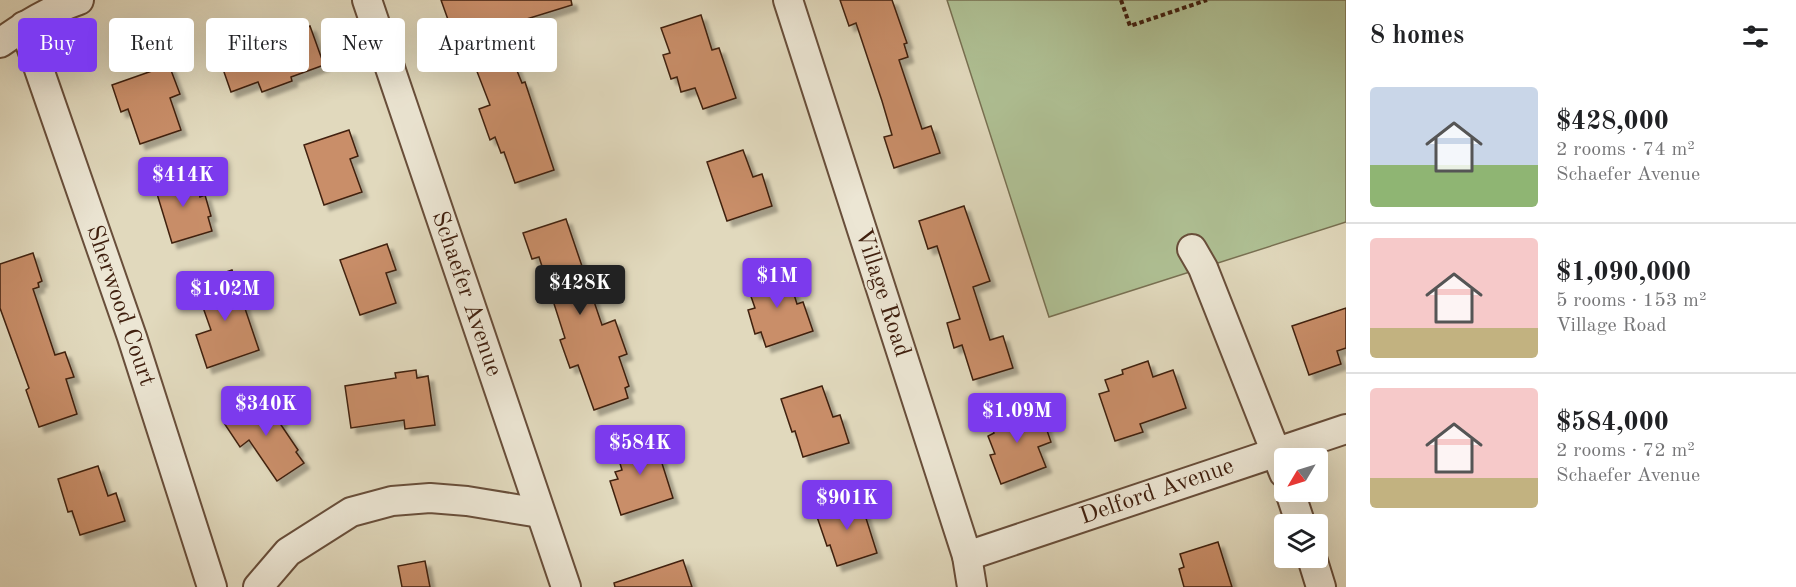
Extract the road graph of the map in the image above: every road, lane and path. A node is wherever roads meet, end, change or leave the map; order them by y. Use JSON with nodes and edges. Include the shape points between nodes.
{"nodes":[{"id":1,"x":79,"y":0,"type":"edge"},
{"id":2,"x":367,"y":0,"type":"edge"},
{"id":3,"x":788,"y":0,"type":"edge"},
{"id":4,"x":1121,"y":0,"type":"edge"},
{"id":5,"x":1207,"y":0,"type":"edge"},
{"id":6,"x":39,"y":18,"type":"edge"},
{"id":7,"x":18,"y":30,"type":"edge"},
{"id":8,"x":0,"y":43,"type":"edge"},
{"id":9,"x":40,"y":72,"type":"edge"},
{"id":10,"x":1192,"y":249,"type":"dead end"},
{"id":11,"x":1346,"y":429,"type":"edge"},
{"id":12,"x":1275,"y":448,"type":"edge"},
{"id":13,"x":1309,"y":448,"type":"edge"},
{"id":14,"x":1274,"y":464,"type":"edge"},
{"id":15,"x":540,"y":513,"type":"junction"},
{"id":16,"x":967,"y":556,"type":"junction"},
{"id":17,"x":1315,"y":568,"type":"edge"},
{"id":18,"x":212,"y":587,"type":"edge"},
{"id":19,"x":258,"y":587,"type":"edge"},
{"id":20,"x":566,"y":587,"type":"edge"},
{"id":21,"x":972,"y":587,"type":"edge"},
{"id":22,"x":1321,"y":587,"type":"edge"}],
"edges":[{"from":1,"to":6,"type":"street"},
{"from":2,"to":15,"type":"street","name":"Schaefer Avenue"},
{"from":3,"to":16,"type":"street","name":"Village Road"},
{"from":4,"to":5,"type":"path","via":[[1130,26]]},
{"from":7,"to":8,"type":"street"},
{"from":9,"to":18,"type":"street","name":"Sherwood Court","via":[[132,338]]},
{"from":10,"to":12,"type":"street"},
{"from":11,"to":13,"type":"street","name":"Delford Avenue"},
{"from":14,"to":16,"type":"street","name":"Delford Avenue"},
{"from":15,"to":19,"type":"street","via":[[467,501],[392,501],[351,512],[288,552]]},
{"from":15,"to":20,"type":"street","name":"Schaefer Avenue"},
{"from":16,"to":21,"type":"street","name":"Village Road"},
{"from":17,"to":22,"type":"street"}]}
